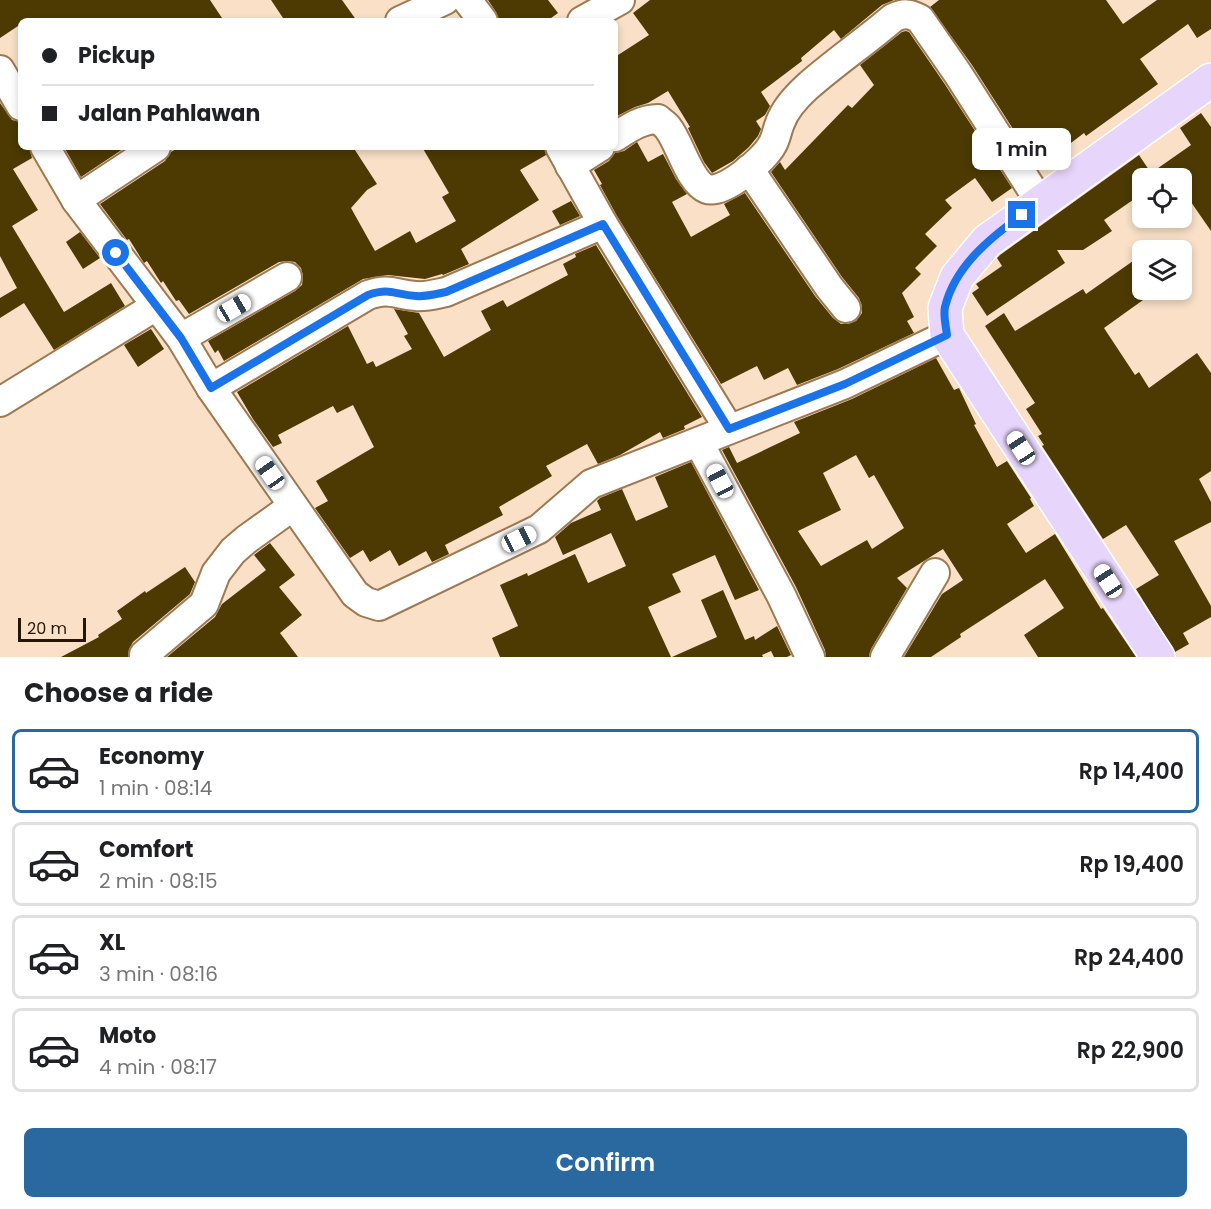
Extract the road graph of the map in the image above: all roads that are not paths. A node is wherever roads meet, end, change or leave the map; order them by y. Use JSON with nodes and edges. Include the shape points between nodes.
{"nodes":[{"id":1,"x":445,"y":0,"type":"edge"},
{"id":2,"x":467,"y":0,"type":"edge"},
{"id":3,"x":620,"y":0,"type":"edge"},
{"id":4,"x":406,"y":18,"type":"edge"},
{"id":5,"x":481,"y":18,"type":"edge"},
{"id":6,"x":587,"y":18,"type":"edge"},
{"id":7,"x":0,"y":70,"type":"edge"},
{"id":8,"x":1211,"y":80,"type":"edge"},
{"id":9,"x":18,"y":101,"type":"edge"},
{"id":10,"x":618,"y":135,"type":"edge"},
{"id":11,"x":47,"y":150,"type":"edge"},
{"id":12,"x":151,"y":150,"type":"edge"},
{"id":13,"x":588,"y":150,"type":"edge"},
{"id":14,"x":565,"y":156,"type":"edge"},
{"id":15,"x":749,"y":169,"type":"junction"},
{"id":16,"x":76,"y":200,"type":"junction"},
{"id":17,"x":1040,"y":202,"type":"junction"},
{"id":18,"x":603,"y":224,"type":"junction"},
{"id":19,"x":287,"y":277,"type":"dead end"},
{"id":20,"x":156,"y":306,"type":"junction"},
{"id":21,"x":846,"y":308,"type":"dead end"},
{"id":22,"x":947,"y":335,"type":"junction"},
{"id":23,"x":181,"y":338,"type":"junction"},
{"id":24,"x":211,"y":388,"type":"junction"},
{"id":25,"x":0,"y":402,"type":"edge"},
{"id":26,"x":729,"y":429,"type":"junction"},
{"id":27,"x":699,"y":443,"type":"junction"},
{"id":28,"x":293,"y":506,"type":"junction"},
{"id":29,"x":935,"y":573,"type":"dead end"},
{"id":30,"x":144,"y":655,"type":"dead end"},
{"id":31,"x":810,"y":657,"type":"edge"},
{"id":32,"x":885,"y":657,"type":"edge"},
{"id":33,"x":1158,"y":657,"type":"edge"}],
"edges":[{"from":1,"to":4,"type":"street"},
{"from":2,"to":5,"type":"street"},
{"from":3,"to":6,"type":"street"},
{"from":7,"to":9,"type":"street"},
{"from":8,"to":17,"type":"main road"},
{"from":10,"to":15,"type":"street","via":[[649,119],[658,119],[668,128],[697,181],[714,191]]},
{"from":11,"to":16,"type":"street"},
{"from":12,"to":16,"type":"street"},
{"from":13,"to":14,"type":"street"},
{"from":14,"to":18,"type":"street"},
{"from":15,"to":17,"type":"street","via":[[773,145],[790,104],[807,87],[893,18],[911,14],[920,20],[958,74]]},
{"from":15,"to":21,"type":"street"},
{"from":16,"to":20,"type":"street"},
{"from":17,"to":22,"type":"main road","via":[[987,241],[957,277],[945,308]]},
{"from":18,"to":24,"type":"street","via":[[446,292],[414,296],[381,291],[368,295]]},
{"from":18,"to":26,"type":"street"},
{"from":19,"to":23,"type":"street"},
{"from":20,"to":23,"type":"street"},
{"from":20,"to":25,"type":"street"},
{"from":22,"to":26,"type":"street","via":[[845,384]]},
{"from":22,"to":33,"type":"main road"},
{"from":23,"to":24,"type":"street"},
{"from":24,"to":28,"type":"street"},
{"from":26,"to":27,"type":"street"},
{"from":27,"to":28,"type":"street","via":[[591,484],[539,530],[379,606],[355,594]]},
{"from":27,"to":31,"type":"street"},
{"from":28,"to":30,"type":"street","via":[[233,551],[216,573],[204,604]]},
{"from":29,"to":32,"type":"street"}]}
